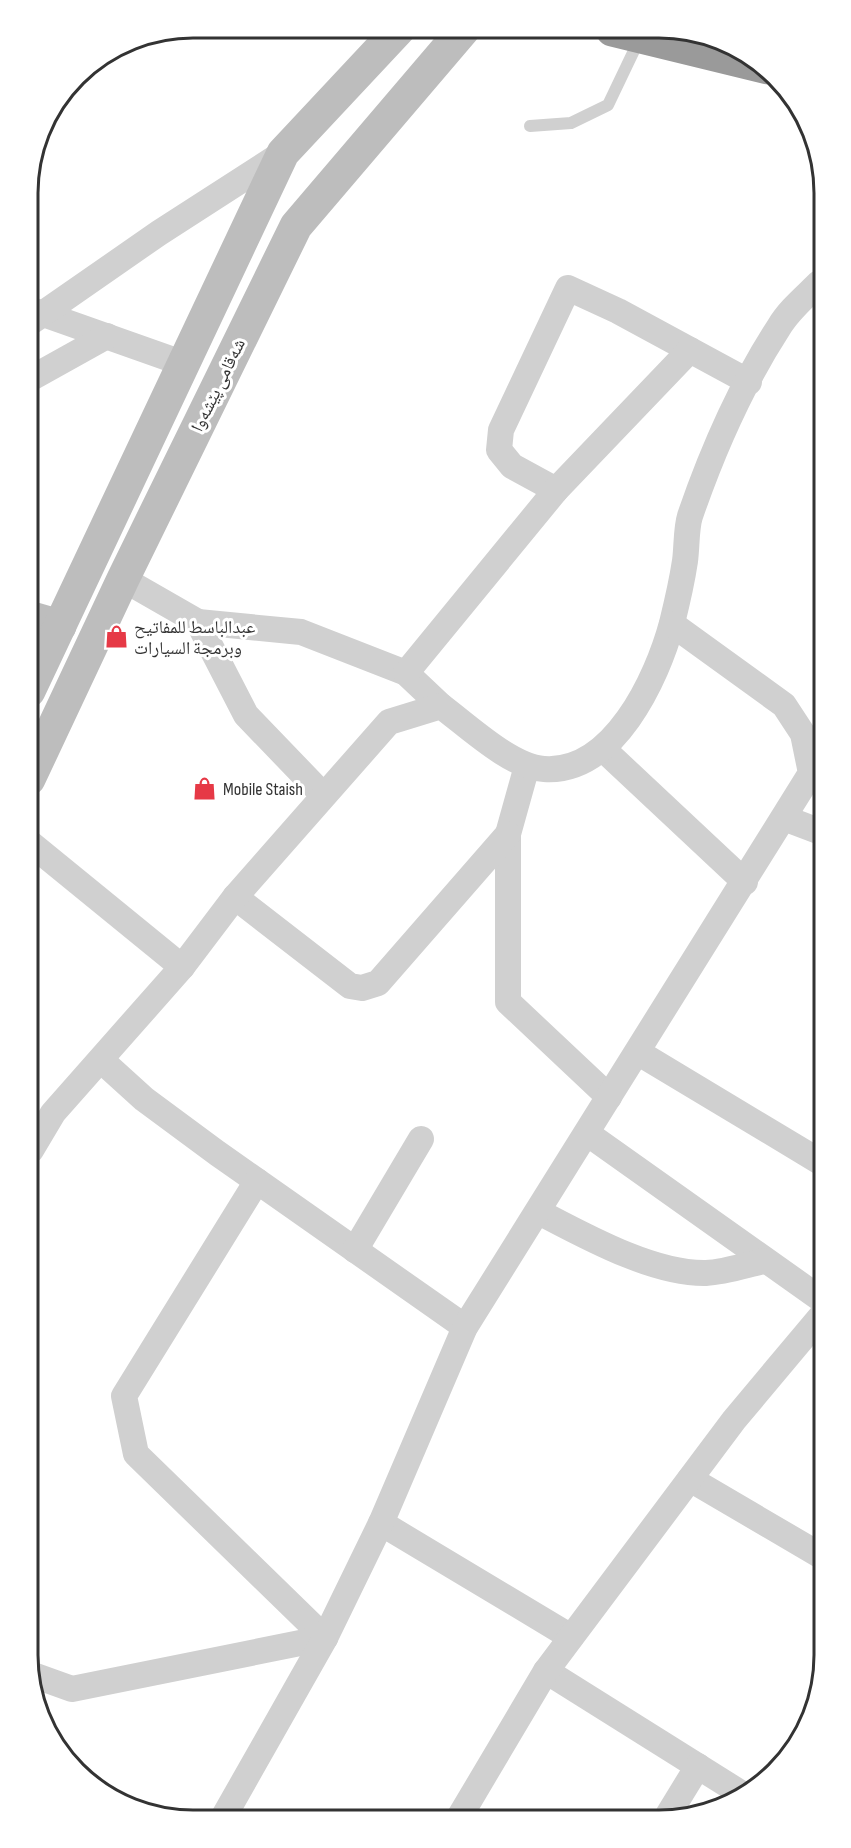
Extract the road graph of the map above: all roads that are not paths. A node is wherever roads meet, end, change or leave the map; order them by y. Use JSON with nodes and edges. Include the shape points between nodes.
{"nodes":[{"id":1,"x":391,"y":38,"type":"edge"},
{"id":2,"x":456,"y":38,"type":"edge"},
{"id":3,"x":626,"y":38,"type":"edge"},
{"id":4,"x":647,"y":38,"type":"edge"},
{"id":5,"x":740,"y":61,"type":"edge"},
{"id":6,"x":530,"y":126,"type":"dead end"},
{"id":7,"x":283,"y":153,"type":"junction"},
{"id":8,"x":814,"y":289,"type":"edge"},
{"id":9,"x":38,"y":312,"type":"edge"},
{"id":10,"x":38,"y":316,"type":"edge"},
{"id":11,"x":107,"y":336,"type":"junction"},
{"id":12,"x":690,"y":350,"type":"junction"},
{"id":13,"x":182,"y":363,"type":"junction"},
{"id":14,"x":38,"y":374,"type":"edge"},
{"id":15,"x":749,"y":382,"type":"junction"},
{"id":16,"x":556,"y":490,"type":"junction"},
{"id":17,"x":123,"y":579,"type":"junction"},
{"id":18,"x":38,"y":620,"type":"edge"},
{"id":19,"x":198,"y":622,"type":"junction"},
{"id":20,"x":672,"y":624,"type":"junction"},
{"id":21,"x":60,"y":626,"type":"junction"},
{"id":22,"x":38,"y":672,"type":"edge"},
{"id":23,"x":406,"y":673,"type":"junction"},
{"id":24,"x":441,"y":706,"type":"junction"},
{"id":25,"x":603,"y":749,"type":"junction"},
{"id":26,"x":38,"y":762,"type":"edge"},
{"id":27,"x":526,"y":766,"type":"junction"},
{"id":28,"x":323,"y":795,"type":"junction"},
{"id":29,"x":784,"y":819,"type":"junction"},
{"id":30,"x":814,"y":829,"type":"edge"},
{"id":31,"x":508,"y":834,"type":"junction"},
{"id":32,"x":38,"y":850,"type":"edge"},
{"id":33,"x":745,"y":882,"type":"junction"},
{"id":34,"x":235,"y":897,"type":"junction"},
{"id":35,"x":182,"y":967,"type":"junction"},
{"id":36,"x":639,"y":1053,"type":"junction"},
{"id":37,"x":101,"y":1060,"type":"junction"},
{"id":38,"x":609,"y":1096,"type":"junction"},
{"id":39,"x":588,"y":1134,"type":"junction"},
{"id":40,"x":38,"y":1138,"type":"edge"},
{"id":41,"x":421,"y":1139,"type":"dead end"},
{"id":42,"x":813,"y":1158,"type":"edge"},
{"id":43,"x":256,"y":1181,"type":"junction"},
{"id":44,"x":539,"y":1212,"type":"junction"},
{"id":45,"x":355,"y":1250,"type":"junction"},
{"id":46,"x":764,"y":1261,"type":"junction"},
{"id":47,"x":813,"y":1294,"type":"edge"},
{"id":48,"x":813,"y":1325,"type":"edge"},
{"id":49,"x":465,"y":1327,"type":"junction"},
{"id":50,"x":690,"y":1479,"type":"junction"},
{"id":51,"x":381,"y":1523,"type":"junction"},
{"id":52,"x":813,"y":1551,"type":"edge"},
{"id":53,"x":571,"y":1637,"type":"junction"},
{"id":54,"x":325,"y":1638,"type":"junction"},
{"id":55,"x":546,"y":1671,"type":"junction"},
{"id":56,"x":39,"y":1677,"type":"edge"},
{"id":57,"x":698,"y":1766,"type":"junction"},
{"id":58,"x":735,"y":1790,"type":"edge"},
{"id":59,"x":671,"y":1809,"type":"edge"},
{"id":60,"x":228,"y":1810,"type":"edge"},
{"id":61,"x":464,"y":1810,"type":"edge"}],
"edges":[{"from":1,"to":7,"type":"main road"},
{"from":2,"to":17,"type":"main road","name":"شەقامی پێشەوا","via":[[296,226]]},
{"from":3,"to":6,"type":"lane","via":[[608,105],[571,123]]},
{"from":4,"to":5,"type":"highway"},
{"from":7,"to":9,"type":"street"},
{"from":7,"to":13,"type":"main road"},
{"from":8,"to":15,"type":"street","via":[[779,326]]},
{"from":10,"to":11,"type":"street"},
{"from":11,"to":13,"type":"street"},
{"from":11,"to":14,"type":"street"},
{"from":12,"to":15,"type":"street"},
{"from":12,"to":16,"type":"street"},
{"from":12,"to":16,"type":"street","via":[[568,288],[501,429],[499,450],[512,466]]},
{"from":13,"to":21,"type":"main road"},
{"from":15,"to":20,"type":"street","via":[[690,518]]},
{"from":16,"to":23,"type":"street"},
{"from":17,"to":19,"type":"street"},
{"from":17,"to":26,"type":"main road","name":"شەقامی پێشەوا"},
{"from":18,"to":21,"type":"main road"},
{"from":19,"to":23,"type":"street","via":[[301,632]]},
{"from":19,"to":28,"type":"street","via":[[246,715]]},
{"from":20,"to":25,"type":"street","via":[[654,673],[628,720]]},
{"from":20,"to":29,"type":"street","via":[[784,705],[803,734],[810,773]]},
{"from":21,"to":22,"type":"main road"},
{"from":23,"to":24,"type":"street"},
{"from":24,"to":27,"type":"street"},
{"from":24,"to":28,"type":"street","via":[[389,722]]},
{"from":25,"to":27,"type":"street","via":[[578,764],[555,770]]},
{"from":25,"to":33,"type":"street"},
{"from":27,"to":31,"type":"street"},
{"from":28,"to":34,"type":"street"},
{"from":29,"to":30,"type":"street"},
{"from":29,"to":33,"type":"street"},
{"from":31,"to":34,"type":"street","via":[[378,983],[362,988],[350,986]]},
{"from":31,"to":38,"type":"street","via":[[508,1002]]},
{"from":32,"to":35,"type":"street"},
{"from":33,"to":36,"type":"street"},
{"from":34,"to":35,"type":"street"},
{"from":35,"to":37,"type":"street"},
{"from":36,"to":38,"type":"street"},
{"from":36,"to":42,"type":"street"},
{"from":37,"to":40,"type":"street","via":[[53,1113]]},
{"from":37,"to":43,"type":"street","via":[[144,1099]]},
{"from":38,"to":39,"type":"street"},
{"from":39,"to":44,"type":"street"},
{"from":39,"to":46,"type":"street"},
{"from":41,"to":45,"type":"street"},
{"from":43,"to":45,"type":"street"},
{"from":43,"to":54,"type":"street","via":[[124,1396],[136,1454]]},
{"from":44,"to":46,"type":"street","via":[[608,1248],[659,1266],[706,1273]]},
{"from":44,"to":49,"type":"street"},
{"from":45,"to":49,"type":"street"},
{"from":46,"to":47,"type":"street"},
{"from":48,"to":50,"type":"street"},
{"from":49,"to":51,"type":"street"},
{"from":50,"to":52,"type":"street"},
{"from":50,"to":53,"type":"street"},
{"from":51,"to":53,"type":"street"},
{"from":51,"to":54,"type":"street"},
{"from":53,"to":55,"type":"street"},
{"from":54,"to":56,"type":"street","via":[[72,1689]]},
{"from":54,"to":60,"type":"street"},
{"from":55,"to":57,"type":"street"},
{"from":55,"to":61,"type":"street"},
{"from":57,"to":58,"type":"street"},
{"from":57,"to":59,"type":"street"}]}
